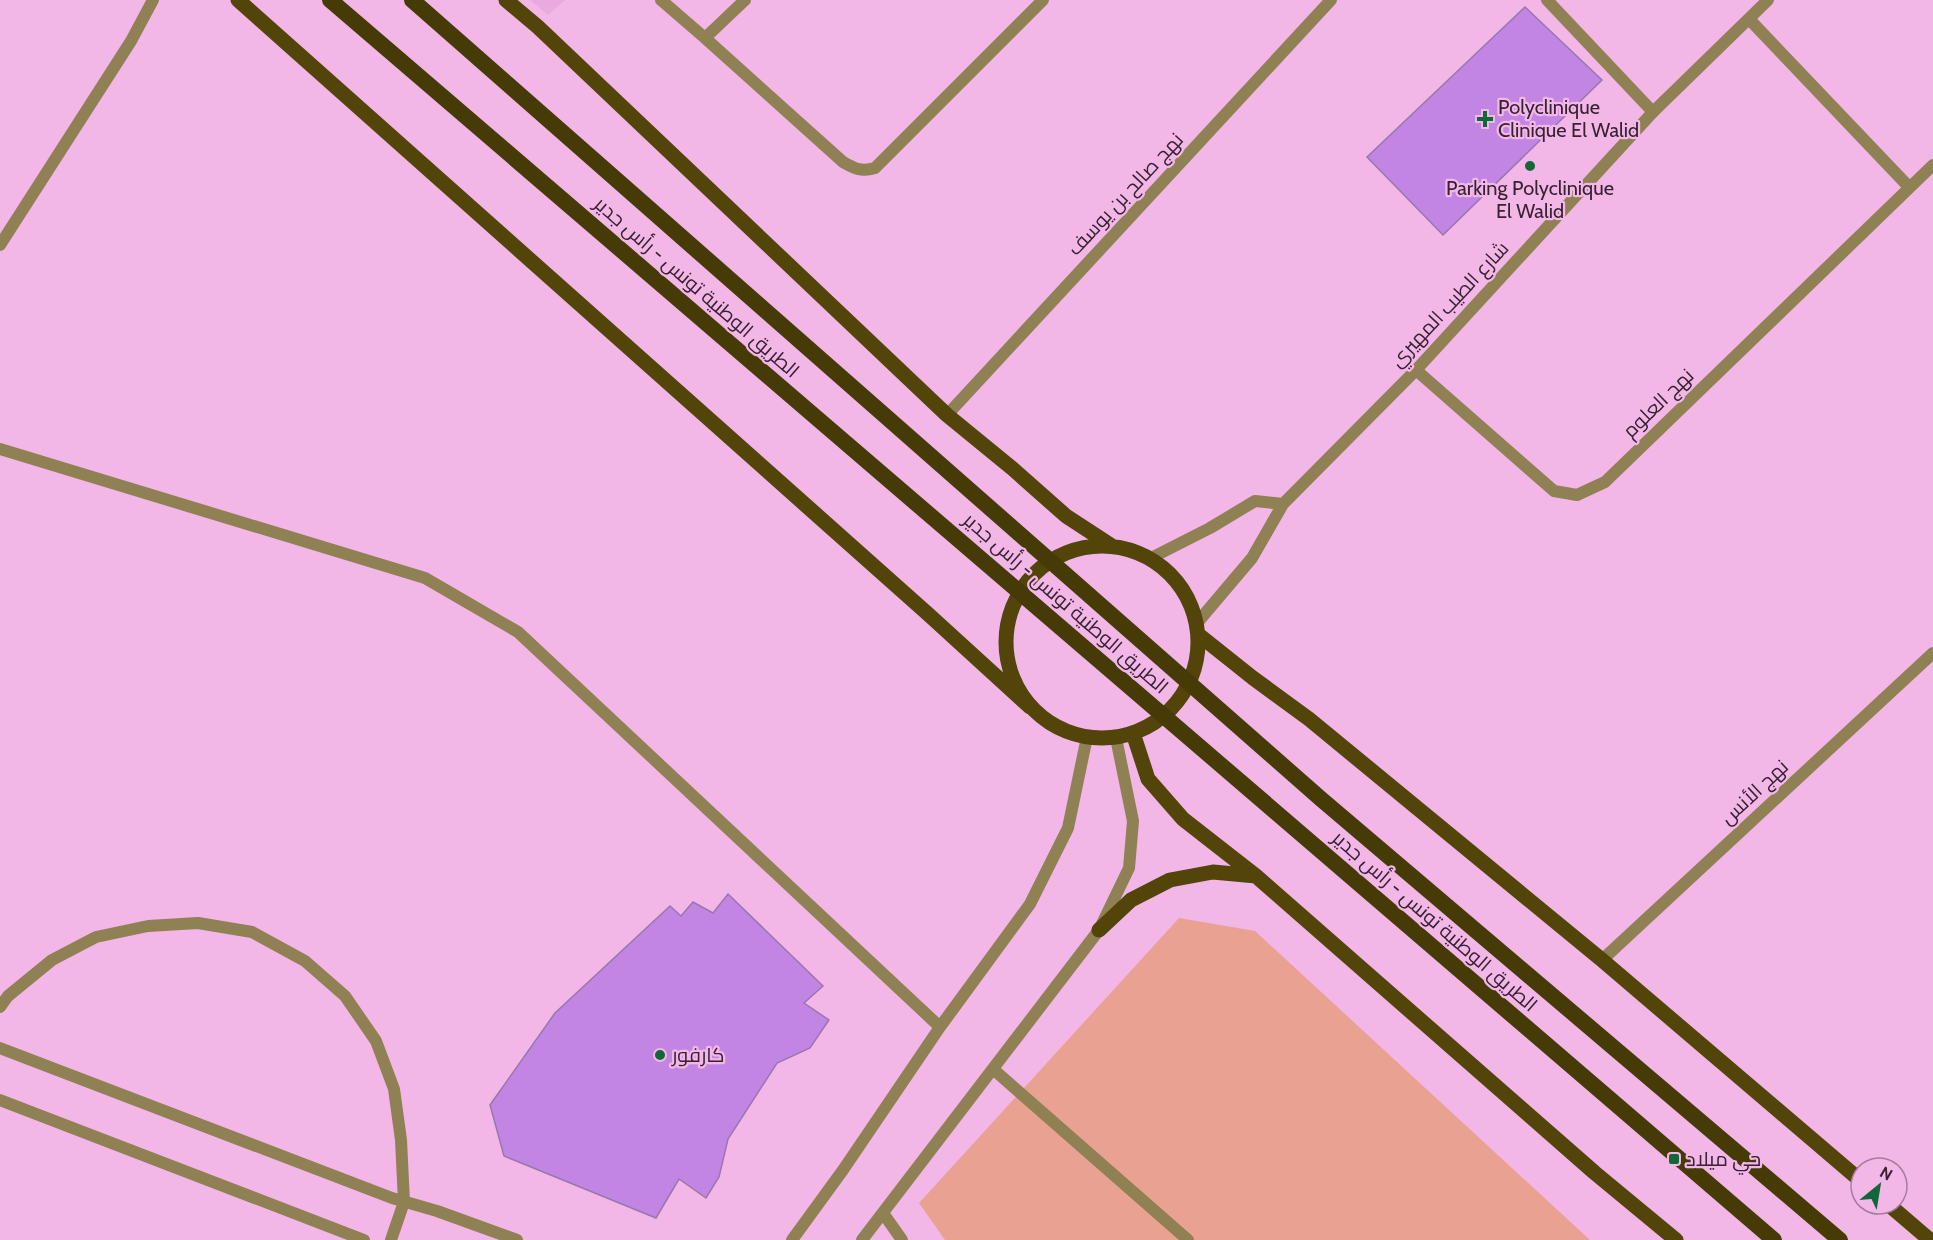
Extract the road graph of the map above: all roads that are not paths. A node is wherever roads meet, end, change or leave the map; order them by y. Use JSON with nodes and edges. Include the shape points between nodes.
{"nodes":[{"id":1,"x":153,"y":0,"type":"edge"},
{"id":2,"x":238,"y":0,"type":"edge"},
{"id":3,"x":330,"y":0,"type":"edge"},
{"id":4,"x":412,"y":0,"type":"edge"},
{"id":5,"x":506,"y":0,"type":"edge"},
{"id":6,"x":661,"y":0,"type":"edge"},
{"id":7,"x":745,"y":0,"type":"edge"},
{"id":8,"x":1043,"y":0,"type":"edge"},
{"id":9,"x":1547,"y":0,"type":"edge"},
{"id":10,"x":1768,"y":0,"type":"edge"},
{"id":11,"x":1328,"y":1,"type":"edge"},
{"id":12,"x":1749,"y":19,"type":"junction"},
{"id":13,"x":705,"y":38,"type":"junction"},
{"id":14,"x":1653,"y":112,"type":"junction"},
{"id":15,"x":1933,"y":165,"type":"edge"},
{"id":16,"x":1909,"y":187,"type":"junction"},
{"id":17,"x":0,"y":245,"type":"edge"},
{"id":18,"x":1416,"y":370,"type":"junction"},
{"id":19,"x":947,"y":415,"type":"junction"},
{"id":20,"x":0,"y":448,"type":"edge"},
{"id":21,"x":1282,"y":504,"type":"junction"},
{"id":22,"x":1112,"y":546,"type":"junction"},
{"id":23,"x":1151,"y":558,"type":"junction"},
{"id":24,"x":1198,"y":629,"type":"junction"},
{"id":25,"x":1933,"y":653,"type":"edge"},
{"id":26,"x":1030,"y":707,"type":"junction"},
{"id":27,"x":1133,"y":734,"type":"junction"},
{"id":28,"x":1087,"y":737,"type":"junction"},
{"id":29,"x":1116,"y":738,"type":"junction"},
{"id":30,"x":1257,"y":876,"type":"junction"},
{"id":31,"x":1099,"y":930,"type":"junction"},
{"id":32,"x":1602,"y":960,"type":"junction"},
{"id":33,"x":0,"y":1007,"type":"edge"},
{"id":34,"x":940,"y":1027,"type":"junction"},
{"id":35,"x":0,"y":1048,"type":"edge"},
{"id":36,"x":993,"y":1069,"type":"junction"},
{"id":37,"x":0,"y":1100,"type":"edge"},
{"id":38,"x":1849,"y":1171,"type":"edge"},
{"id":39,"x":404,"y":1202,"type":"junction"},
{"id":40,"x":883,"y":1213,"type":"junction"},
{"id":41,"x":1902,"y":1216,"type":"edge"},
{"id":42,"x":364,"y":1240,"type":"edge"},
{"id":43,"x":391,"y":1240,"type":"edge"},
{"id":44,"x":517,"y":1240,"type":"edge"},
{"id":45,"x":792,"y":1240,"type":"edge"},
{"id":46,"x":862,"y":1240,"type":"edge"},
{"id":47,"x":902,"y":1240,"type":"edge"},
{"id":48,"x":1188,"y":1240,"type":"edge"},
{"id":49,"x":1676,"y":1240,"type":"edge"},
{"id":50,"x":1774,"y":1240,"type":"edge"},
{"id":51,"x":1840,"y":1240,"type":"edge"},
{"id":52,"x":1930,"y":1240,"type":"edge"}],
"edges":[{"from":1,"to":17,"type":"street","via":[[131,41]]},
{"from":2,"to":26,"type":"main road"},
{"from":3,"to":50,"type":"highway","name":"الطريق الوطنية تونس - رأس جدير","bridge":true},
{"from":4,"to":51,"type":"highway","name":"الطريق الوطنية تونس - رأس جدير","bridge":true,"via":[[1322,800]]},
{"from":5,"to":19,"type":"main road"},
{"from":6,"to":13,"type":"street"},
{"from":7,"to":13,"type":"street"},
{"from":8,"to":13,"type":"street","via":[[875,168],[864,171],[843,162]]},
{"from":9,"to":14,"type":"street"},
{"from":10,"to":12,"type":"street","name":"شارع الطيب المهيري"},
{"from":11,"to":19,"type":"street","name":"نهج صالح بن يوسف"},
{"from":12,"to":14,"type":"street","name":"شارع الطيب المهيري"},
{"from":12,"to":16,"type":"street"},
{"from":14,"to":18,"type":"street","name":"شارع الطيب المهيري"},
{"from":15,"to":16,"type":"street","name":"نهج العلوم"},
{"from":16,"to":18,"type":"street","name":"نهج العلوم","via":[[1605,482],[1576,495],[1554,491]]},
{"from":18,"to":21,"type":"street","name":"شارع الطيب المهيري"},
{"from":19,"to":22,"type":"main road","via":[[1066,516]]},
{"from":20,"to":34,"type":"street","via":[[425,578],[518,632]]},
{"from":21,"to":23,"type":"street","via":[[1255,501]]},
{"from":21,"to":24,"type":"street","name":"شارع الطيب المهيري","via":[[1252,558]]},
{"from":22,"to":23,"type":"main road"},
{"from":22,"to":26,"type":"main road","via":[[1083,547],[1056,557],[1033,575],[1016,598],[1007,625],[1006,654],[1014,682]]},
{"from":23,"to":24,"type":"main road","via":[[1188,597]]},
{"from":24,"to":27,"type":"main road","via":[[1196,667],[1183,696],[1161,719]]},
{"from":24,"to":32,"type":"main road"},
{"from":25,"to":32,"type":"street","name":"نهج الأنس"},
{"from":26,"to":28,"type":"main road","via":[[1058,728]]},
{"from":27,"to":29,"type":"main road"},
{"from":27,"to":30,"type":"main road","via":[[1148,778],[1173,808]]},
{"from":28,"to":29,"type":"main road"},
{"from":28,"to":34,"type":"street","via":[[1068,828],[1049,866],[1029,904]]},
{"from":29,"to":31,"type":"street","via":[[1133,822],[1129,868]]},
{"from":30,"to":31,"type":"main road","via":[[1213,872],[1170,880],[1131,900]]},
{"from":30,"to":49,"type":"main road","via":[[1586,1166]]},
{"from":31,"to":36,"type":"street"},
{"from":32,"to":38,"type":"main road"},
{"from":33,"to":39,"type":"street","via":[[52,960],[96,937],[148,926],[198,923],[252,932],[305,961],[345,996],[376,1041],[394,1089]]},
{"from":34,"to":45,"type":"street"},
{"from":35,"to":39,"type":"street"},
{"from":36,"to":40,"type":"street"},
{"from":36,"to":48,"type":"street"},
{"from":37,"to":42,"type":"street"},
{"from":39,"to":43,"type":"street"},
{"from":39,"to":44,"type":"street"},
{"from":40,"to":46,"type":"street"},
{"from":40,"to":47,"type":"street"},
{"from":41,"to":52,"type":"main road"}]}
